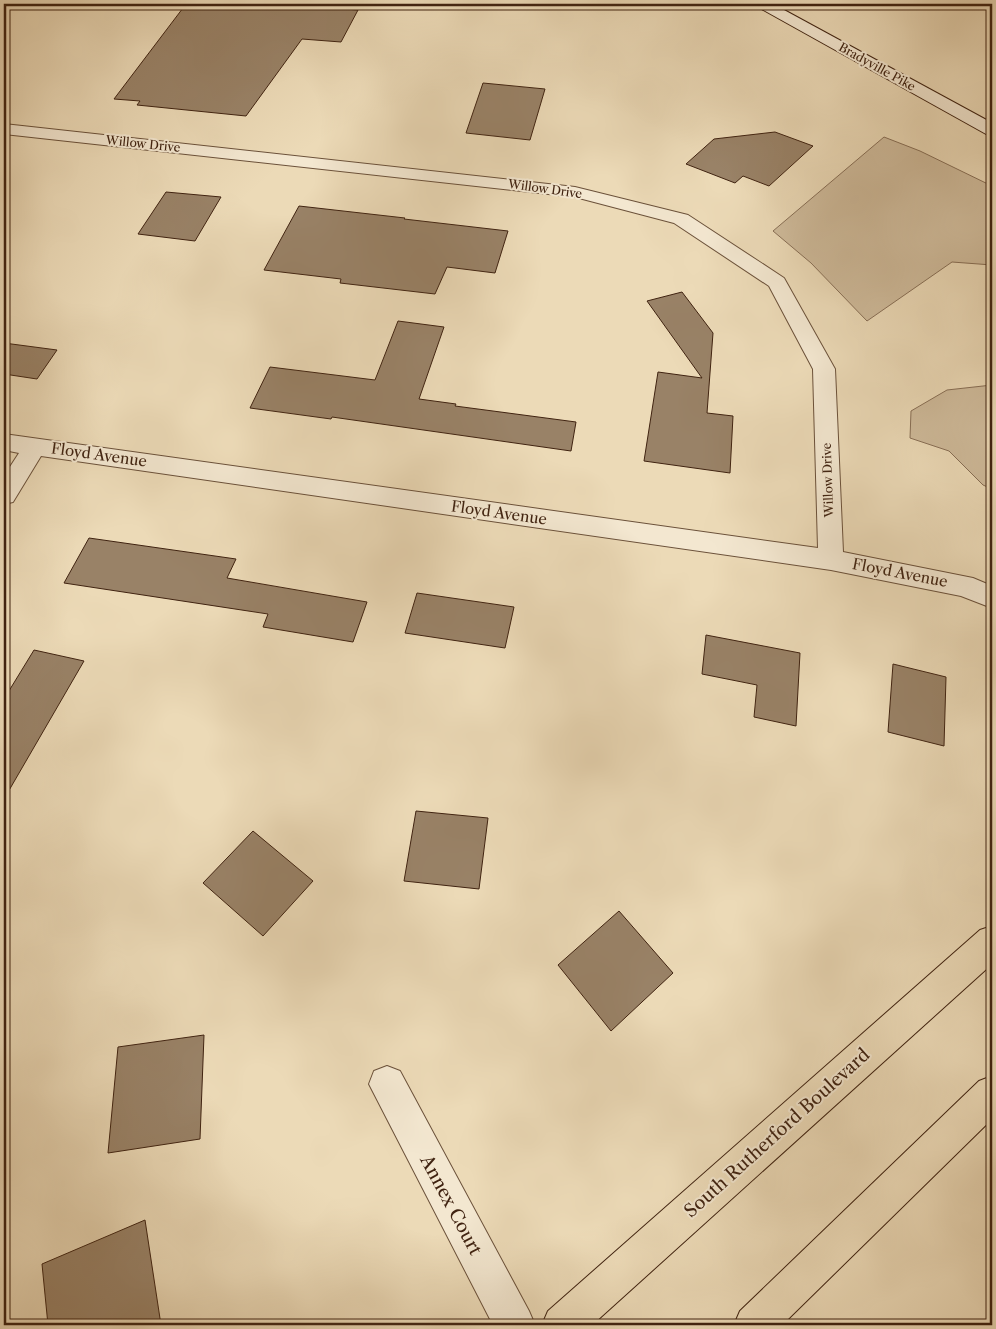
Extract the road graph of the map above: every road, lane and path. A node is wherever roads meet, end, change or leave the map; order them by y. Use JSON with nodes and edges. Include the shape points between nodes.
{"nodes":[{"id":1,"x":763,"y":4,"type":"edge"},
{"id":2,"x":4,"y":129,"type":"edge"},
{"id":3,"x":992,"y":130,"type":"edge"},
{"id":4,"x":4,"y":442,"type":"edge"},
{"id":5,"x":35,"y":446,"type":"junction"},
{"id":6,"x":4,"y":495,"type":"edge"},
{"id":7,"x":831,"y":560,"type":"junction"},
{"id":8,"x":992,"y":597,"type":"edge"},
{"id":9,"x":992,"y":942,"type":"edge"},
{"id":10,"x":387,"y":1084,"type":"dead end"},
{"id":11,"x":992,"y":1094,"type":"edge"},
{"id":12,"x":515,"y":1325,"type":"edge"},
{"id":13,"x":562,"y":1325,"type":"edge"},
{"id":14,"x":754,"y":1325,"type":"edge"}],
"edges":[{"from":1,"to":3,"type":"street","name":"Bradyville Pike"},
{"from":2,"to":7,"type":"street","name":"Willow Drive","via":[[575,192],[681,219],[777,282],[824,369]]},
{"from":4,"to":5,"type":"street","name":"Floyd Avenue"},
{"from":5,"to":6,"type":"street"},
{"from":5,"to":7,"type":"street","name":"Floyd Avenue"},
{"from":7,"to":8,"type":"street","name":"Floyd Avenue","via":[[964,586]]},
{"from":9,"to":13,"type":"highway","name":"South Rutherford Boulevard"},
{"from":10,"to":12,"type":"street","name":"Annex Court"},
{"from":11,"to":14,"type":"highway"}]}
